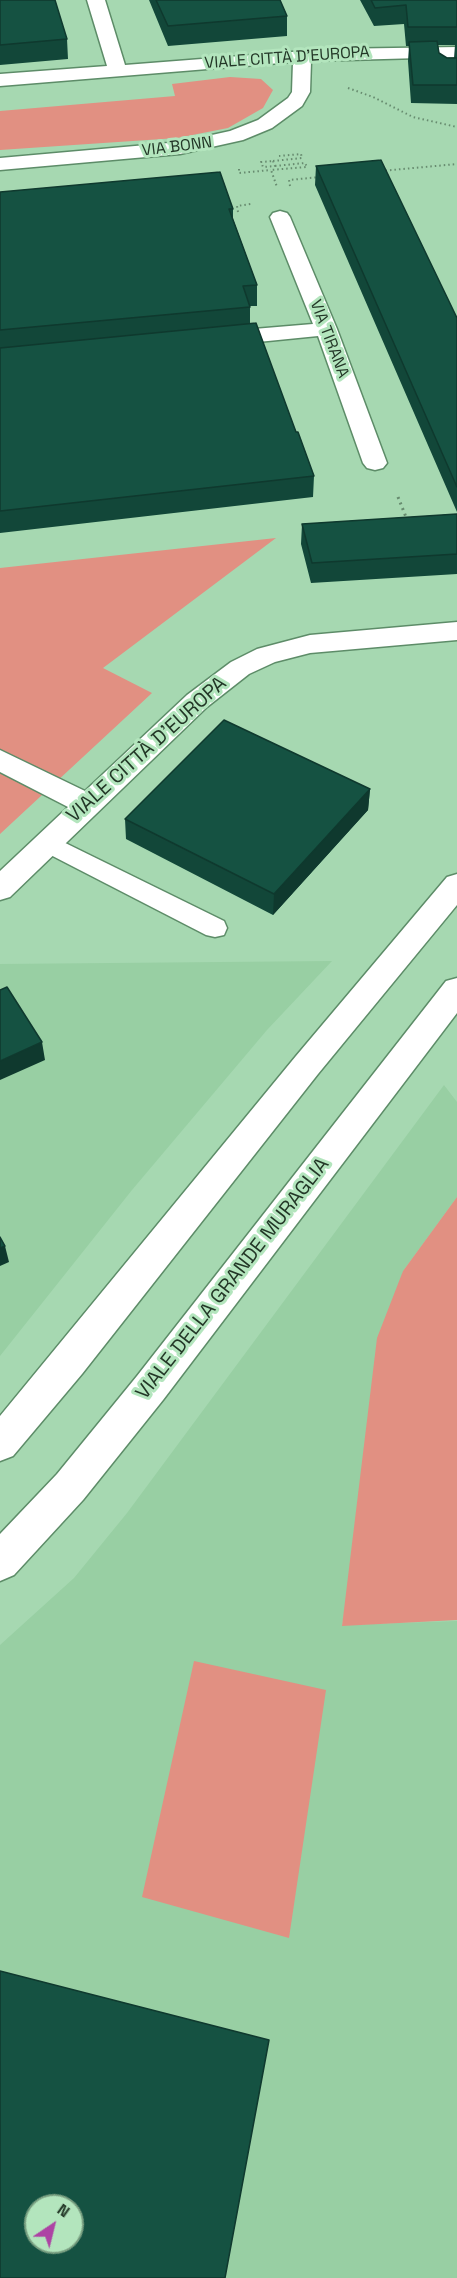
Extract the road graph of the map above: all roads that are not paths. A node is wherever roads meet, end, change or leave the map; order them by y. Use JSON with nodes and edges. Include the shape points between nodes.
{"nodes":[{"id":1,"x":96,"y":0,"type":"edge"},
{"id":2,"x":302,"y":56,"type":"junction"},
{"id":3,"x":449,"y":58,"type":"edge"},
{"id":4,"x":117,"y":70,"type":"junction"},
{"id":5,"x":0,"y":80,"type":"edge"},
{"id":6,"x":0,"y":92,"type":"edge"},
{"id":7,"x":0,"y":164,"type":"edge"},
{"id":8,"x":280,"y":217,"type":"dead end"},
{"id":9,"x":326,"y":329,"type":"junction"},
{"id":10,"x":198,"y":341,"type":"edge"},
{"id":11,"x":375,"y":463,"type":"dead end"},
{"id":12,"x":457,"y":631,"type":"edge"},
{"id":13,"x":0,"y":760,"type":"edge"},
{"id":14,"x":87,"y":805,"type":"junction"},
{"id":15,"x":47,"y":843,"type":"junction"},
{"id":16,"x":457,"y":885,"type":"edge"},
{"id":17,"x":0,"y":888,"type":"edge"},
{"id":18,"x":215,"y":928,"type":"dead end"},
{"id":19,"x":457,"y":990,"type":"edge"},
{"id":20,"x":0,"y":1444,"type":"edge"},
{"id":21,"x":0,"y":1562,"type":"edge"}],
"edges":[{"from":1,"to":4,"type":"street"},
{"from":2,"to":3,"type":"street","name":"VIALE CITTÀ D'EUROPA"},
{"from":2,"to":4,"type":"street","name":"VIALE CITTÀ D'EUROPA"},
{"from":2,"to":7,"type":"street","name":"VIA BONN","via":[[302,92],[296,102],[265,124],[236,136],[180,148]]},
{"from":4,"to":5,"type":"street","name":"VIALE CITTÀ D'EUROPA"},
{"from":4,"to":6,"type":"street","name":"VIALE CITTÀ D'EUROPA","via":[[118,75],[106,83]]},
{"from":8,"to":9,"type":"street","name":"VIA TIRANA"},
{"from":9,"to":10,"type":"street"},
{"from":9,"to":11,"type":"street","name":"VIA TIRANA"},
{"from":12,"to":14,"type":"street","name":"VIALE CITTÀ D'EUROPA","via":[[310,644],[252,661],[197,701]]},
{"from":13,"to":14,"type":"street"},
{"from":14,"to":15,"type":"street","name":"VIALE CITTÀ D'EUROPA"},
{"from":15,"to":17,"type":"street","name":"VIALE CITTÀ D'EUROPA"},
{"from":15,"to":18,"type":"lane"},
{"from":16,"to":20,"type":"street"},
{"from":19,"to":21,"type":"street","name":"VIALE DELLA GRANDE MURAGLIA","via":[[144,1396],[70,1487]]}]}
